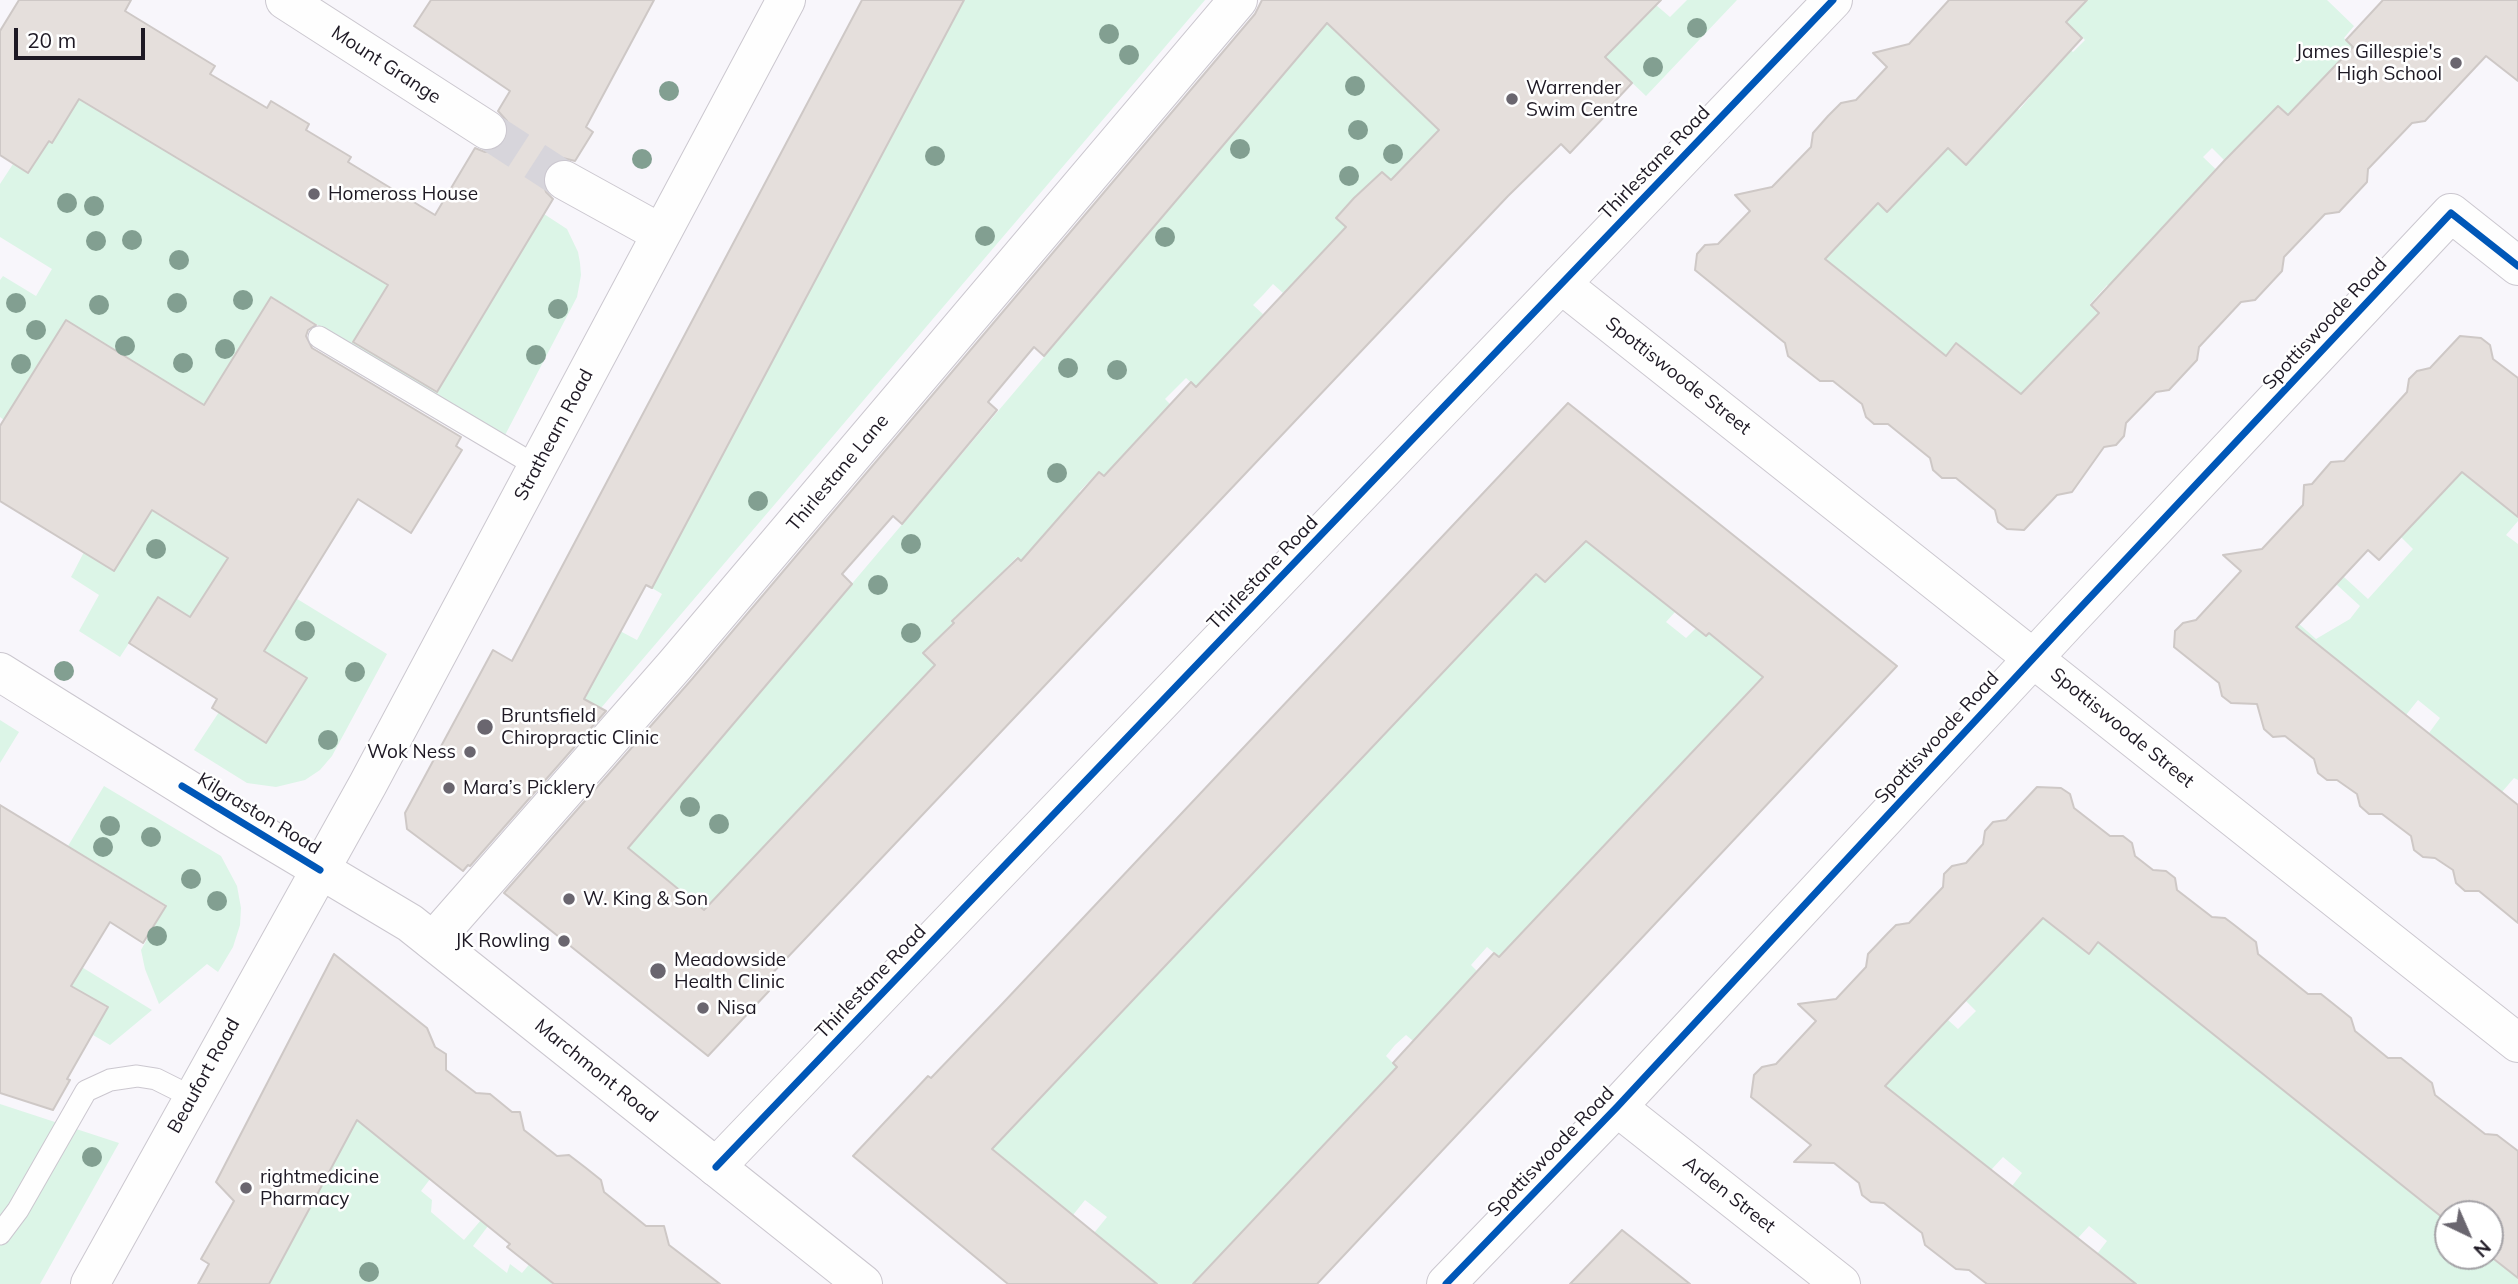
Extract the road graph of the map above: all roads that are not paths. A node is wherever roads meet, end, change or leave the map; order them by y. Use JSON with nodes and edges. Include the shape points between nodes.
{"nodes":[{"id":1,"x":285,"y":0,"type":"edge"},
{"id":2,"x":786,"y":0,"type":"edge"},
{"id":3,"x":1238,"y":0,"type":"edge"},
{"id":4,"x":1833,"y":0,"type":"edge"},
{"id":5,"x":486,"y":130,"type":"tunnel mouth"},
{"id":6,"x":564,"y":180,"type":"tunnel mouth"},
{"id":7,"x":660,"y":233,"type":"junction"},
{"id":8,"x":2518,"y":266,"type":"edge"},
{"id":9,"x":1561,"y":284,"type":"junction"},
{"id":10,"x":319,"y":337,"type":"dead end"},
{"id":11,"x":538,"y":467,"type":"junction"},
{"id":12,"x":2034,"y":658,"type":"junction"},
{"id":13,"x":0,"y":671,"type":"edge"},
{"id":14,"x":320,"y":870,"type":"junction"},
{"id":15,"x":433,"y":941,"type":"junction"},
{"id":16,"x":2518,"y":1043,"type":"edge"},
{"id":17,"x":192,"y":1097,"type":"junction"},
{"id":18,"x":1617,"y":1107,"type":"junction"},
{"id":19,"x":716,"y":1167,"type":"junction"},
{"id":20,"x":0,"y":1234,"type":"edge"},
{"id":21,"x":90,"y":1284,"type":"edge"},
{"id":22,"x":863,"y":1284,"type":"edge"},
{"id":23,"x":1446,"y":1284,"type":"edge"},
{"id":24,"x":1841,"y":1284,"type":"edge"}],
"edges":[{"from":1,"to":5,"type":"street","name":"Mount Grange"},
{"from":2,"to":7,"type":"street","name":"Strathearn Road"},
{"from":3,"to":15,"type":"street","name":"Thirlestane Lane","via":[[675,665]]},
{"from":4,"to":9,"type":"street","name":"Thirlestane Road"},
{"from":6,"to":7,"type":"street"},
{"from":7,"to":11,"type":"street","name":"Strathearn Road"},
{"from":8,"to":12,"type":"street","name":"Spottiswoode Road","via":[[2451,213]]},
{"from":9,"to":12,"type":"street","name":"Spottiswoode Street"},
{"from":9,"to":19,"type":"street","name":"Thirlestane Road"},
{"from":10,"to":11,"type":"lane"},
{"from":11,"to":14,"type":"street","name":"Strathearn Road"},
{"from":12,"to":16,"type":"street","name":"Spottiswoode Street"},
{"from":12,"to":18,"type":"street","name":"Spottiswoode Road"},
{"from":13,"to":14,"type":"street","name":"Kilgraston Road"},
{"from":14,"to":15,"type":"street","name":"Marchmont Road","via":[[411,923]]},
{"from":14,"to":17,"type":"street","name":"Beaufort Road"},
{"from":15,"to":19,"type":"street","name":"Marchmont Road"},
{"from":17,"to":20,"type":"lane","via":[[156,1079],[137,1076],[110,1080],[86,1091]]},
{"from":17,"to":21,"type":"street","name":"Beaufort Road"},
{"from":18,"to":23,"type":"street","name":"Spottiswoode Road"},
{"from":18,"to":24,"type":"street","name":"Arden Street"},
{"from":19,"to":22,"type":"street","name":"Marchmont Road"}]}
